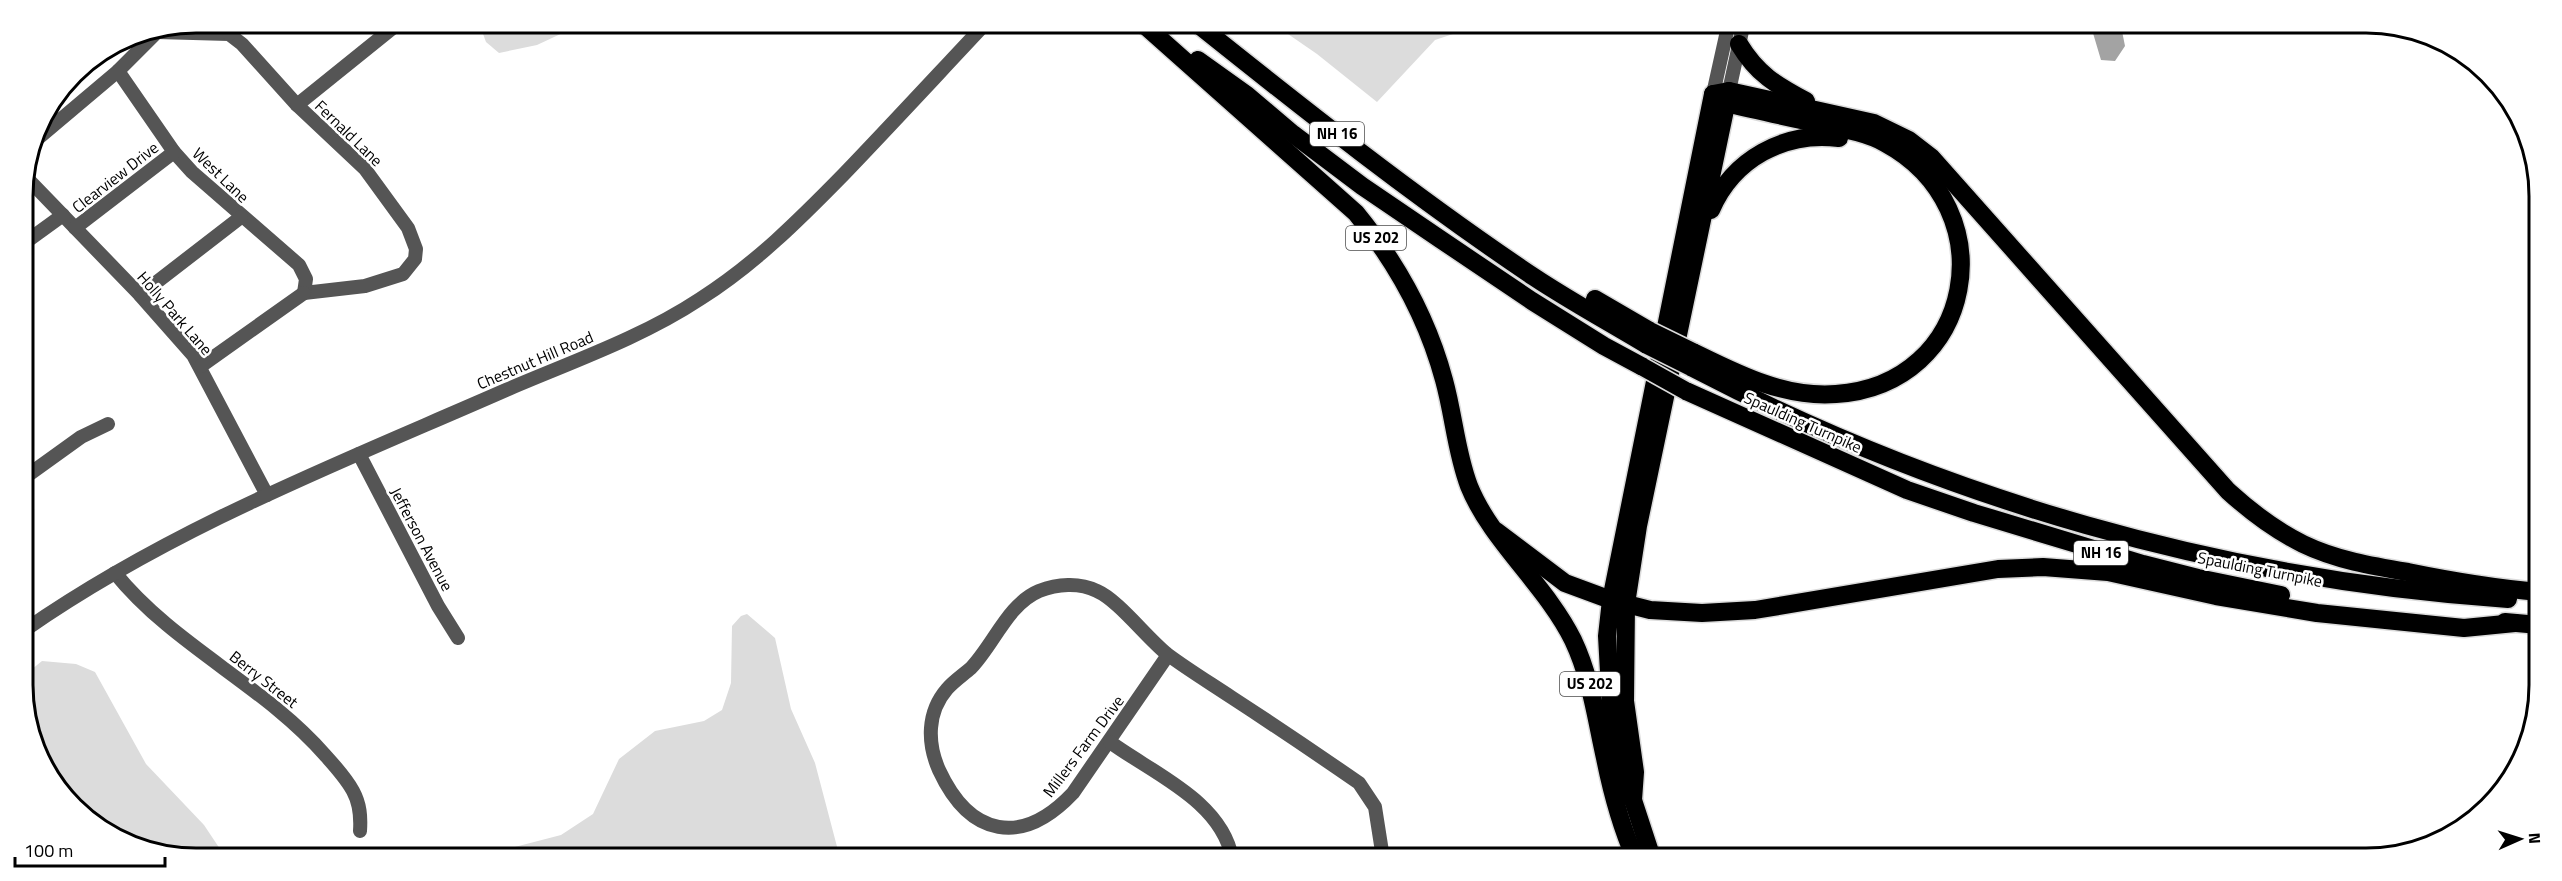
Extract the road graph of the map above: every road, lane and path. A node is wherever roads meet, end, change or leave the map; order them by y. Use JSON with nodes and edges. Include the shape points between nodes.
{"nodes":[{"id":1,"x":205,"y":33,"type":"edge"},
{"id":2,"x":386,"y":33,"type":"edge"},
{"id":3,"x":977,"y":33,"type":"edge"},
{"id":4,"x":1153,"y":33,"type":"edge"},
{"id":5,"x":1164,"y":33,"type":"edge"},
{"id":6,"x":1209,"y":33,"type":"edge"},
{"id":7,"x":1728,"y":33,"type":"edge"},
{"id":8,"x":1742,"y":33,"type":"edge"},
{"id":9,"x":229,"y":34,"type":"joint"},
{"id":10,"x":147,"y":41,"type":"edge"},
{"id":11,"x":1739,"y":44,"type":"junction"},
{"id":12,"x":118,"y":71,"type":"junction"},
{"id":13,"x":1723,"y":96,"type":"junction"},
{"id":14,"x":297,"y":105,"type":"junction"},
{"id":15,"x":1844,"y":117,"type":"junction"},
{"id":16,"x":46,"y":132,"type":"edge"},
{"id":17,"x":174,"y":152,"type":"junction"},
{"id":18,"x":1904,"y":156,"type":"junction"},
{"id":19,"x":33,"y":184,"type":"edge"},
{"id":20,"x":63,"y":215,"type":"junction"},
{"id":21,"x":242,"y":217,"type":"junction"},
{"id":22,"x":75,"y":228,"type":"junction"},
{"id":23,"x":33,"y":237,"type":"edge"},
{"id":24,"x":1693,"y":266,"type":"junction"},
{"id":25,"x":304,"y":293,"type":"junction"},
{"id":26,"x":140,"y":295,"type":"junction"},
{"id":27,"x":1692,"y":360,"type":"junction"},
{"id":28,"x":201,"y":366,"type":"junction"},
{"id":29,"x":108,"y":424,"type":"dead end"},
{"id":30,"x":359,"y":454,"type":"junction"},
{"id":31,"x":33,"y":472,"type":"edge"},
{"id":32,"x":267,"y":495,"type":"junction"},
{"id":33,"x":1496,"y":531,"type":"junction"},
{"id":34,"x":115,"y":573,"type":"junction"},
{"id":35,"x":2529,"y":591,"type":"edge"},
{"id":36,"x":2529,"y":601,"type":"edge"},
{"id":37,"x":1618,"y":602,"type":"junction"},
{"id":38,"x":2516,"y":623,"type":"junction"},
{"id":39,"x":33,"y":624,"type":"edge"},
{"id":40,"x":2529,"y":624,"type":"edge"},
{"id":41,"x":458,"y":638,"type":"dead end"},
{"id":42,"x":1168,"y":654,"type":"junction"},
{"id":43,"x":1110,"y":741,"type":"junction"},
{"id":44,"x":360,"y":831,"type":"dead end"},
{"id":45,"x":1229,"y":848,"type":"edge"},
{"id":46,"x":1382,"y":848,"type":"edge"},
{"id":47,"x":1631,"y":848,"type":"edge"},
{"id":48,"x":1649,"y":848,"type":"edge"}],
"edges":[{"from":1,"to":9,"type":"street"},
{"from":2,"to":14,"type":"street"},
{"from":3,"to":30,"type":"street","name":"Chestnut Hill Road","via":[[792,227],[724,284],[628,338]]},
{"from":4,"to":33,"type":"highway","number":"US 202","via":[[1356,213],[1389,255],[1430,336],[1470,489]]},
{"from":5,"to":38,"type":"highway","name":"Spaulding Turnpike","number":"NH 16","bridge":true,"via":[[1362,186],[1604,346],[1686,391],[1907,490],[2022,529],[2198,578],[2295,597]]},
{"from":6,"to":27,"type":"highway","name":"Spaulding Turnpike","number":"NH 16","bridge":true,"via":[[1320,121],[1534,277]]},
{"from":7,"to":13,"type":"street"},
{"from":8,"to":11,"type":"street"},
{"from":9,"to":14,"type":"street","name":"Fernald Lane"},
{"from":10,"to":12,"type":"street"},
{"from":11,"to":13,"type":"street"},
{"from":11,"to":15,"type":"highway","via":[[1749,61],[1769,80]]},
{"from":12,"to":16,"type":"street"},
{"from":12,"to":17,"type":"street","name":"West Lane"},
{"from":13,"to":15,"type":"highway"},
{"from":13,"to":18,"type":"highway","via":[[1856,132],[1885,143]]},
{"from":13,"to":24,"type":"highway"},
{"from":13,"to":37,"type":"highway"},
{"from":14,"to":25,"type":"street","name":"Fernald Lane","via":[[365,169],[408,228],[416,249],[410,268],[388,280],[342,291]]},
{"from":15,"to":35,"type":"highway","via":[[1888,128],[1931,157],[2228,491],[2265,522],[2304,545],[2361,564]]},
{"from":17,"to":21,"type":"street","name":"West Lane"},
{"from":17,"to":22,"type":"street","name":"Clearview Drive"},
{"from":18,"to":24,"type":"highway","number":"US 202","via":[[1861,141],[1818,136],[1790,141],[1761,153],[1737,170],[1717,196]]},
{"from":18,"to":27,"type":"highway","via":[[1944,199],[1954,220],[1962,255],[1955,304],[1944,329],[1918,361],[1898,376],[1862,391],[1823,395],[1786,390]]},
{"from":19,"to":20,"type":"street","name":"Holly Park Lane"},
{"from":20,"to":22,"type":"street","name":"Holly Park Lane"},
{"from":20,"to":23,"type":"street"},
{"from":21,"to":25,"type":"street","name":"West Lane","via":[[299,266],[306,279]]},
{"from":21,"to":26,"type":"street"},
{"from":22,"to":26,"type":"street","name":"Holly Park Lane"},
{"from":24,"to":37,"type":"highway","number":"US 202"},
{"from":25,"to":28,"type":"street"},
{"from":26,"to":28,"type":"street","name":"Holly Park Lane"},
{"from":27,"to":36,"type":"highway","name":"Spaulding Turnpike","number":"NH 16","via":[[1830,435],[1960,485],[2098,528],[2186,552],[2311,576],[2394,589]]},
{"from":28,"to":32,"type":"street","name":"Holly Park Lane"},
{"from":29,"to":31,"type":"street","via":[[81,437]]},
{"from":30,"to":32,"type":"street","name":"Chestnut Hill Road"},
{"from":30,"to":41,"type":"street","name":"Jefferson Avenue"},
{"from":32,"to":34,"type":"street","name":"Chestnut Hill Road"},
{"from":33,"to":37,"type":"highway","via":[[1565,582]]},
{"from":33,"to":47,"type":"highway","number":"US 202","via":[[1542,590],[1574,641],[1590,685],[1616,807]]},
{"from":34,"to":39,"type":"street","name":"Chestnut Hill Road"},
{"from":34,"to":44,"type":"street","name":"Berry Street","via":[[145,607],[283,714],[318,747],[353,790],[360,807]]},
{"from":37,"to":38,"type":"highway","via":[[1650,610],[1726,613],[1998,570],[2043,567],[2108,572],[2317,613],[2464,628]]},
{"from":37,"to":48,"type":"highway","number":"US 202","via":[[1635,772],[1633,800]]},
{"from":38,"to":40,"type":"highway","name":"Spaulding Turnpike","number":"NH 16"},
{"from":42,"to":43,"type":"street","name":"Millers Farm Drive"},
{"from":42,"to":43,"type":"street","name":"Millers Farm Drive","via":[[1100,592],[1077,585],[1051,587],[1019,604],[971,667],[946,690],[930,726],[931,747],[946,785],[972,816],[996,827],[1020,828],[1057,810]]},
{"from":42,"to":46,"type":"street","name":"Millers Farm Drive","via":[[1359,783],[1376,807]]},
{"from":43,"to":45,"type":"street","via":[[1203,808],[1216,822]]}]}
